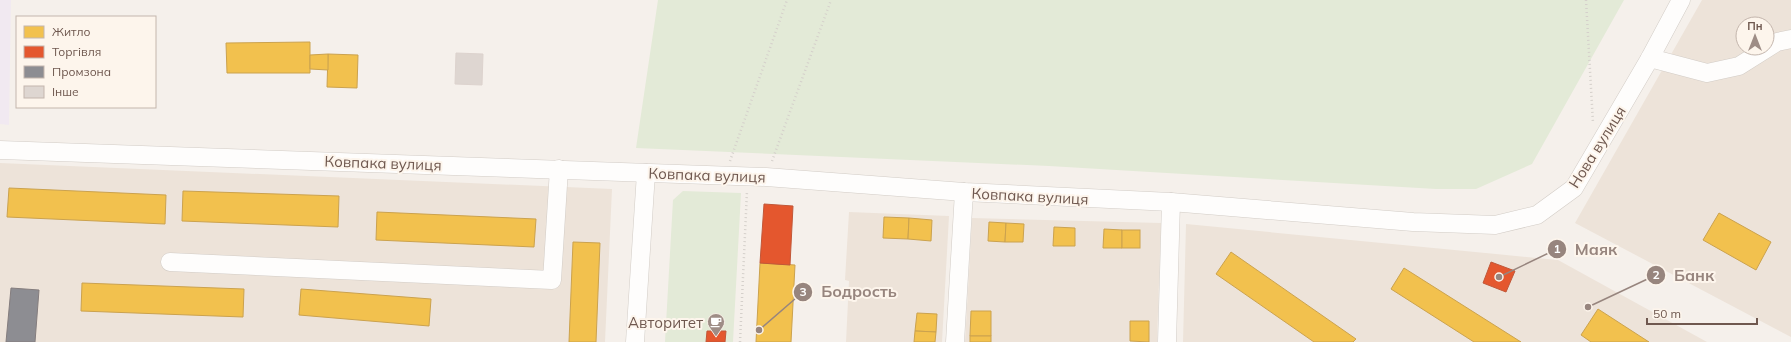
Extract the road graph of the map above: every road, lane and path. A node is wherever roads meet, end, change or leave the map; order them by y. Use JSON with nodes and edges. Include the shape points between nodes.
{"nodes":[{"id":1,"x":787,"y":0,"type":"edge"},
{"id":2,"x":830,"y":0,"type":"edge"},
{"id":3,"x":1586,"y":0,"type":"edge"},
{"id":4,"x":1681,"y":0,"type":"edge"},
{"id":5,"x":1791,"y":38,"type":"edge"},
{"id":6,"x":1650,"y":58,"type":"junction"},
{"id":7,"x":1593,"y":124,"type":"dead end"},
{"id":8,"x":0,"y":150,"type":"edge"},
{"id":9,"x":558,"y":169,"type":"junction"},
{"id":10,"x":646,"y":174,"type":"junction"},
{"id":11,"x":724,"y":176,"type":"junction"},
{"id":12,"x":748,"y":177,"type":"junction"},
{"id":13,"x":766,"y":177,"type":"junction"},
{"id":14,"x":964,"y":192,"type":"junction"},
{"id":15,"x":1171,"y":202,"type":"junction"},
{"id":16,"x":1413,"y":222,"type":"joint"},
{"id":17,"x":170,"y":262,"type":"dead end"},
{"id":18,"x":635,"y":342,"type":"edge"},
{"id":19,"x":740,"y":342,"type":"edge"},
{"id":20,"x":955,"y":342,"type":"edge"},
{"id":21,"x":1167,"y":342,"type":"edge"}],
"edges":[{"from":1,"to":11,"type":"path"},
{"from":2,"to":13,"type":"path"},
{"from":3,"to":7,"type":"path"},
{"from":4,"to":6,"type":"street","name":"Нова вулиця"},
{"from":5,"to":6,"type":"street","via":[[1777,42],[1739,66],[1707,73]]},
{"from":6,"to":16,"type":"street","name":"Нова вулиця","via":[[1574,188],[1537,215],[1495,225]]},
{"from":8,"to":9,"type":"street","name":"Ковпака вулиця"},
{"from":9,"to":10,"type":"street","name":"Ковпака вулиця"},
{"from":9,"to":17,"type":"street","via":[[552,280]]},
{"from":10,"to":11,"type":"street","name":"Ковпака вулиця"},
{"from":10,"to":18,"type":"street"},
{"from":11,"to":12,"type":"street","name":"Ковпака вулиця"},
{"from":12,"to":13,"type":"street","name":"Ковпака вулиця"},
{"from":12,"to":19,"type":"path"},
{"from":13,"to":14,"type":"street","name":"Ковпака вулиця"},
{"from":14,"to":15,"type":"street","name":"Ковпака вулиця"},
{"from":14,"to":20,"type":"street"},
{"from":15,"to":16,"type":"street","name":"Ковпака вулиця"},
{"from":15,"to":21,"type":"street"}]}
